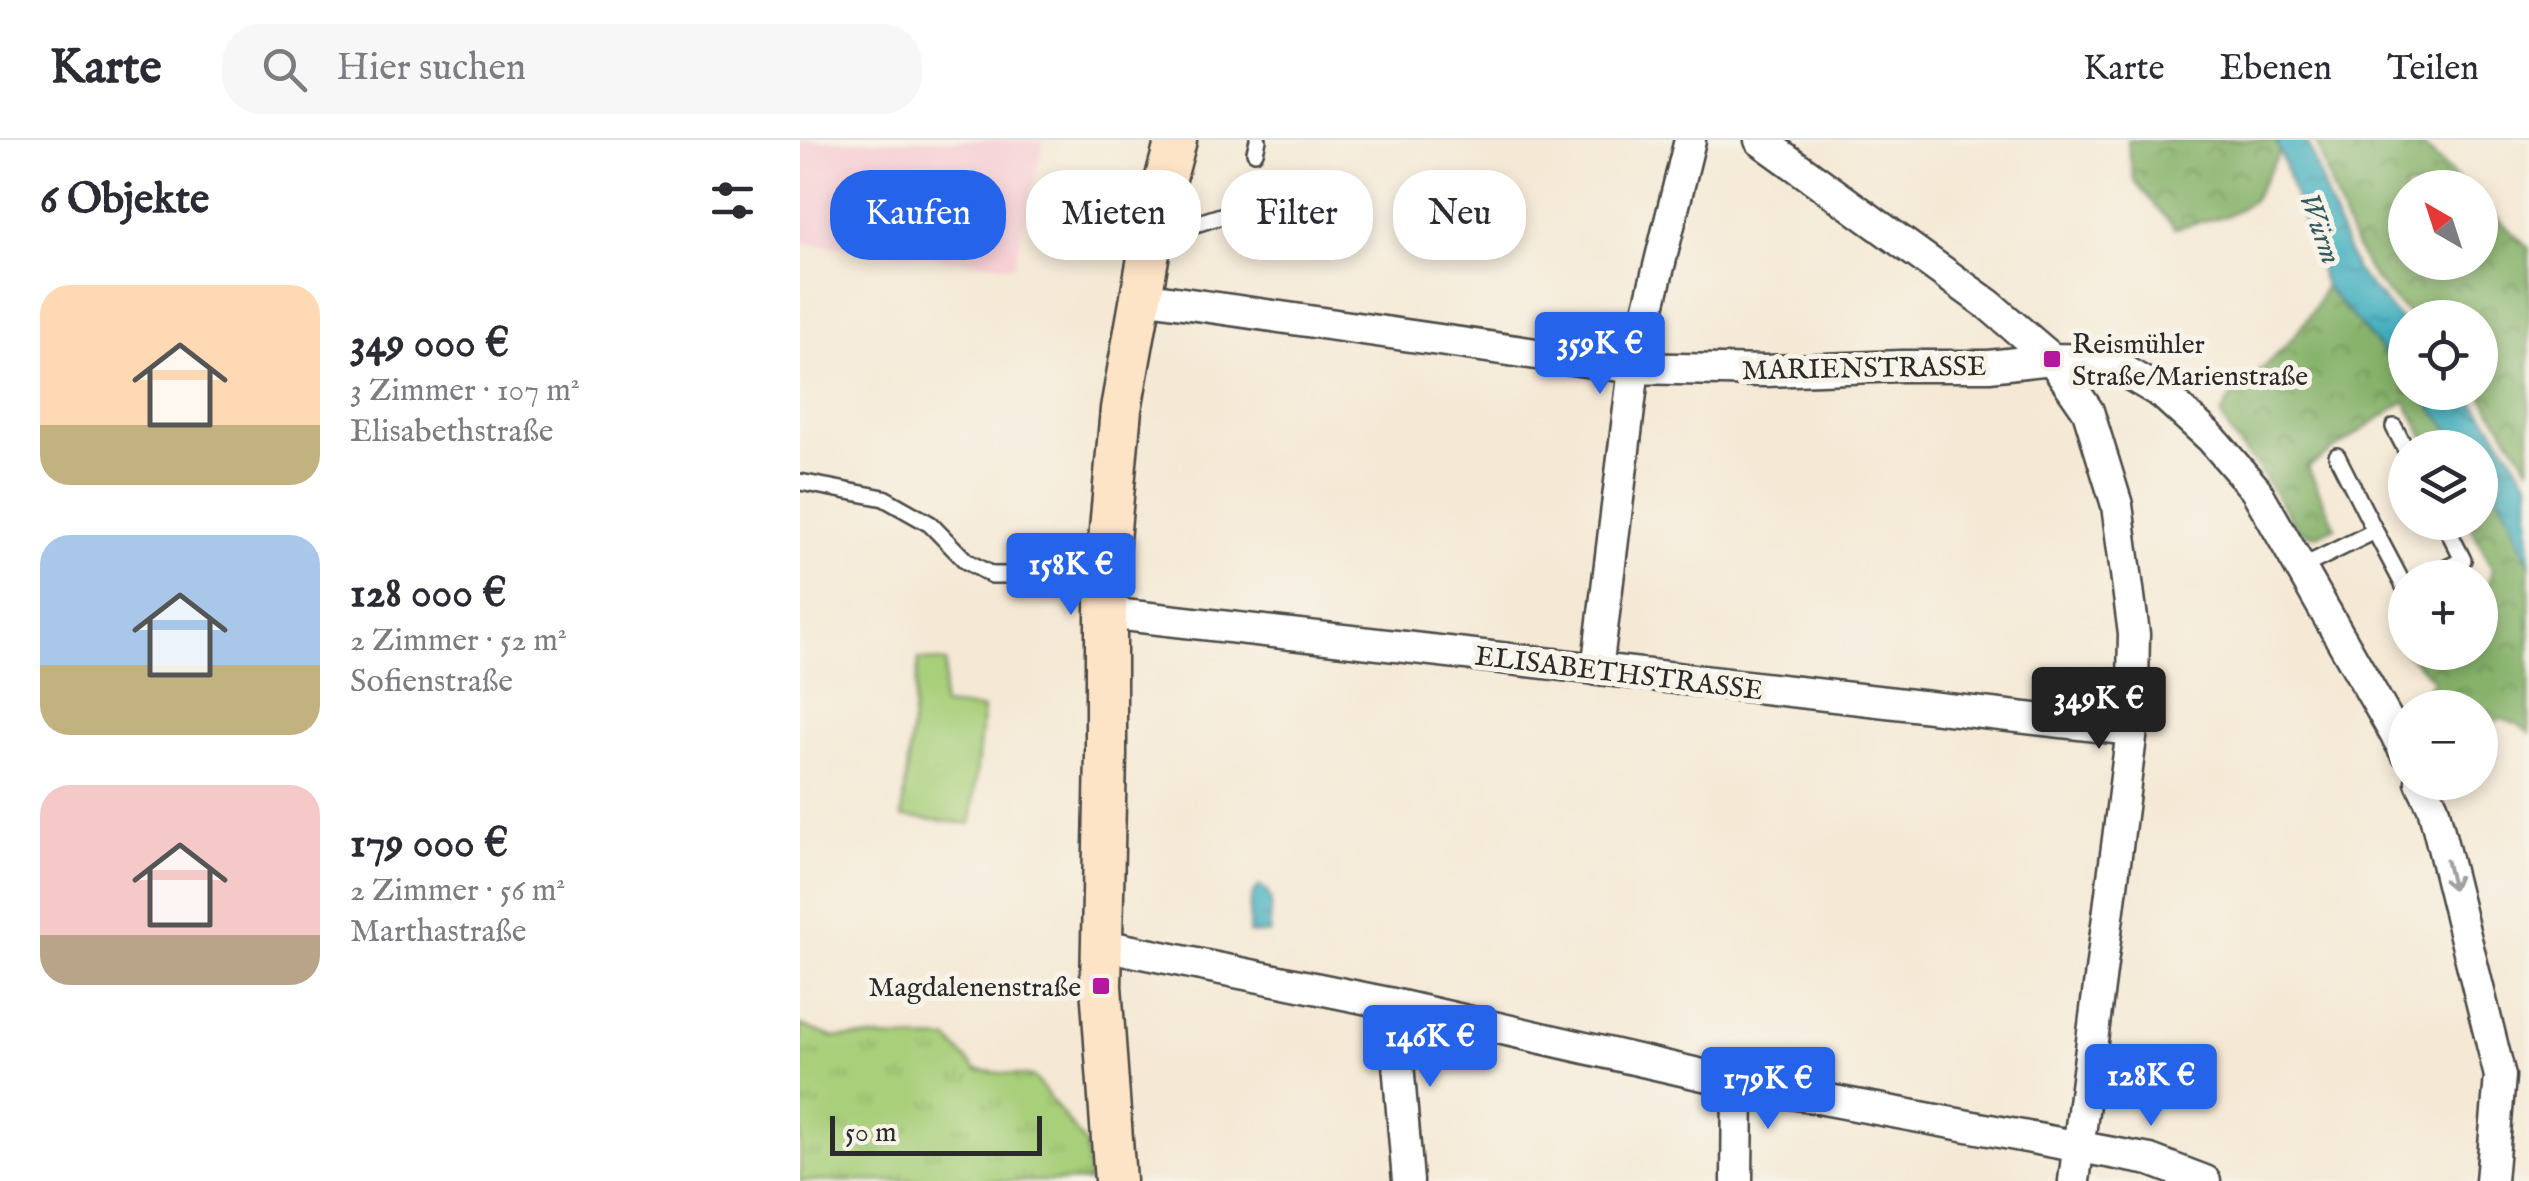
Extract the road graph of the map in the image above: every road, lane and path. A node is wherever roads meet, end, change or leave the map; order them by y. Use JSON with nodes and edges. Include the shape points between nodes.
{"nodes":[{"id":1,"x":1176,"y":140,"type":"edge"},
{"id":2,"x":1690,"y":140,"type":"edge"},
{"id":3,"x":1767,"y":142,"type":"edge"},
{"id":4,"x":1168,"y":170,"type":"edge"},
{"id":5,"x":1148,"y":260,"type":"edge"},
{"id":6,"x":1140,"y":298,"type":"junction"},
{"id":7,"x":2052,"y":359,"type":"junction"},
{"id":8,"x":1634,"y":368,"type":"junction"},
{"id":9,"x":2394,"y":427,"type":"dead end"},
{"id":10,"x":2396,"y":430,"type":"edge"},
{"id":11,"x":2337,"y":456,"type":"dead end"},
{"id":12,"x":800,"y":482,"type":"edge"},
{"id":13,"x":2375,"y":530,"type":"junction"},
{"id":14,"x":2391,"y":560,"type":"edge"},
{"id":15,"x":2300,"y":568,"type":"junction"},
{"id":16,"x":1106,"y":593,"type":"junction"},
{"id":17,"x":1598,"y":670,"type":"junction"},
{"id":18,"x":2388,"y":722,"type":"edge"},
{"id":19,"x":2132,"y":730,"type":"junction"},
{"id":20,"x":2430,"y":800,"type":"edge"},
{"id":21,"x":1103,"y":945,"type":"junction"},
{"id":22,"x":1393,"y":1004,"type":"junction"},
{"id":23,"x":1738,"y":1083,"type":"junction"},
{"id":24,"x":2078,"y":1144,"type":"junction"},
{"id":25,"x":1114,"y":1181,"type":"edge"},
{"id":26,"x":1408,"y":1181,"type":"edge"},
{"id":27,"x":1737,"y":1181,"type":"edge"},
{"id":28,"x":2074,"y":1181,"type":"edge"},
{"id":29,"x":2205,"y":1181,"type":"edge"},
{"id":30,"x":2491,"y":1181,"type":"edge"}],
"edges":[{"from":1,"to":4,"type":"main road"},
{"from":2,"to":8,"type":"street"},
{"from":3,"to":7,"type":"street"},
{"from":5,"to":6,"type":"main road"},
{"from":6,"to":8,"type":"street","name":"MARIENSTRASSE"},
{"from":6,"to":16,"type":"main road","via":[[1121,409]]},
{"from":7,"to":8,"type":"street","name":"MARIENSTRASSE","via":[[1765,371]]},
{"from":7,"to":15,"type":"street","name":"MARIENSTRASSE","via":[[2105,360],[2163,394],[2256,490]]},
{"from":7,"to":19,"type":"street","via":[[2088,411],[2117,504],[2134,634]]},
{"from":8,"to":17,"type":"street"},
{"from":9,"to":10,"type":"lane"},
{"from":11,"to":13,"type":"lane"},
{"from":12,"to":16,"type":"lane","via":[[884,498],[930,524],[966,561],[992,575]]},
{"from":13,"to":14,"type":"lane"},
{"from":13,"to":15,"type":"lane"},
{"from":15,"to":18,"type":"street","name":"MARIENSTRASSE"},
{"from":16,"to":17,"type":"street","name":"ELISABETHSTRASSE"},
{"from":16,"to":21,"type":"main road"},
{"from":17,"to":19,"type":"street","name":"ELISABETHSTRASSE"},
{"from":19,"to":24,"type":"street"},
{"from":20,"to":30,"type":"street","one_way":true,"via":[[2500,1076]]},
{"from":21,"to":22,"type":"street"},
{"from":21,"to":25,"type":"main road"},
{"from":22,"to":23,"type":"street"},
{"from":22,"to":26,"type":"street"},
{"from":23,"to":24,"type":"street"},
{"from":23,"to":27,"type":"street"},
{"from":24,"to":28,"type":"street"},
{"from":24,"to":29,"type":"street"}]}
